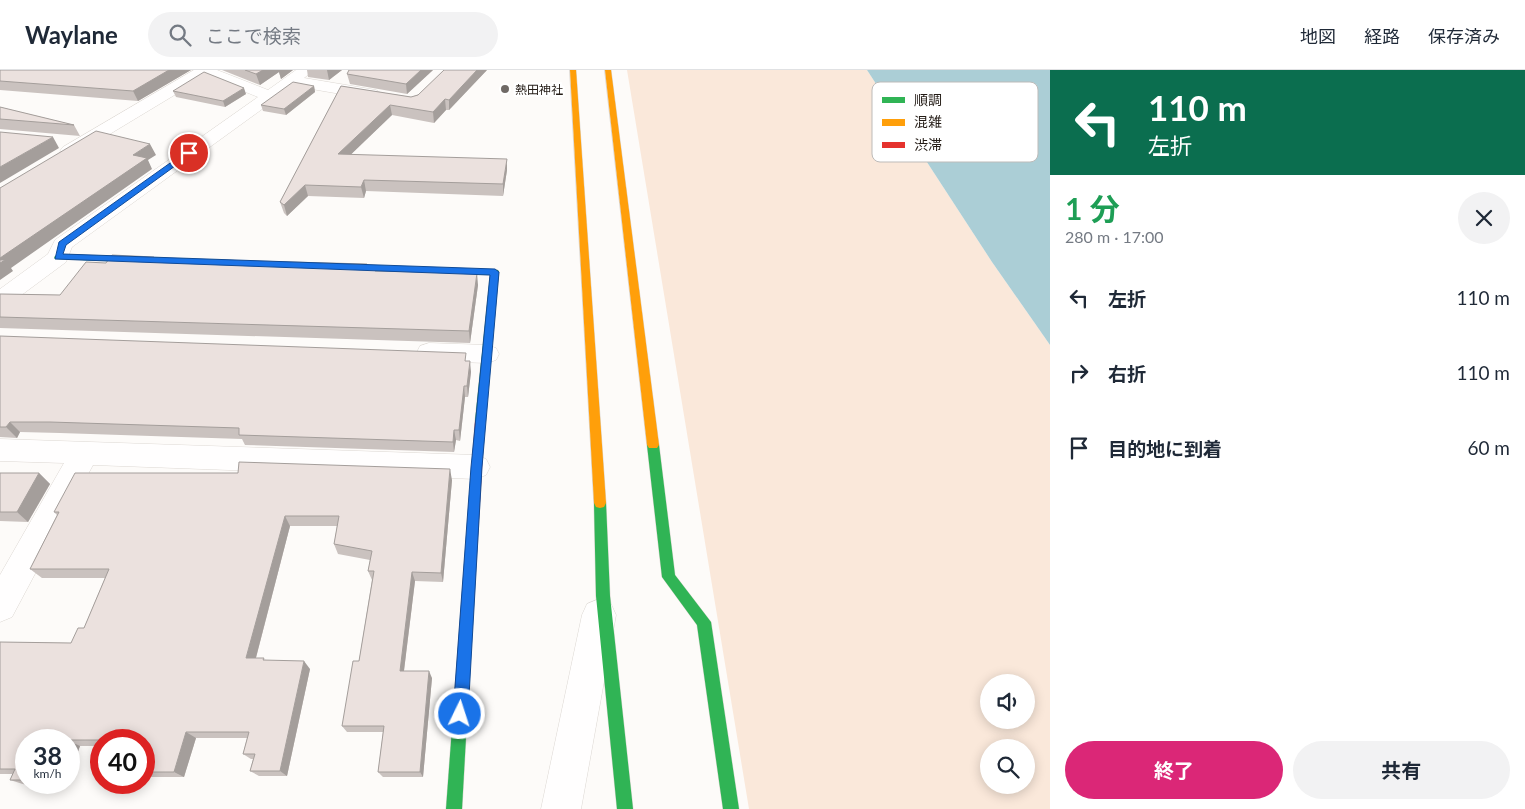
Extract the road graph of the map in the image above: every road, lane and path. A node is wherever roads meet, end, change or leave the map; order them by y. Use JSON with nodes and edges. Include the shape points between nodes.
{"nodes":[{"id":1,"x":205,"y":70,"type":"edge"},
{"id":2,"x":306,"y":70,"type":"edge"},
{"id":3,"x":573,"y":70,"type":"edge"},
{"id":4,"x":608,"y":70,"type":"edge"},
{"id":5,"x":291,"y":81,"type":"junction"},
{"id":6,"x":269,"y":96,"type":"junction"},
{"id":7,"x":394,"y":98,"type":"edge"},
{"id":8,"x":56,"y":149,"type":"dead end"},
{"id":9,"x":58,"y":257,"type":"junction"},
{"id":10,"x":266,"y":264,"type":"edge"},
{"id":11,"x":326,"y":266,"type":"edge"},
{"id":12,"x":0,"y":300,"type":"edge"},
{"id":13,"x":408,"y":352,"type":"edge"},
{"id":14,"x":487,"y":354,"type":"junction"},
{"id":15,"x":0,"y":450,"type":"edge"},
{"id":16,"x":85,"y":453,"type":"junction"},
{"id":17,"x":476,"y":467,"type":"junction"},
{"id":18,"x":603,"y":596,"type":"junction"},
{"id":19,"x":0,"y":606,"type":"edge"},
{"id":20,"x":454,"y":809,"type":"edge"},
{"id":21,"x":561,"y":809,"type":"edge"},
{"id":22,"x":625,"y":809,"type":"edge"},
{"id":23,"x":731,"y":809,"type":"edge"}],
"edges":[{"from":1,"to":6,"type":"street"},
{"from":1,"to":8,"type":"street","via":[[82,143]]},
{"from":2,"to":5,"type":"street"},
{"from":3,"to":18,"type":"street","via":[[599,467]]},
{"from":4,"to":23,"type":"street","via":[[669,577],[704,622]]},
{"from":5,"to":6,"type":"street"},
{"from":5,"to":7,"type":"street"},
{"from":6,"to":9,"type":"street","via":[[62,244]]},
{"from":9,"to":10,"type":"street"},
{"from":9,"to":12,"type":"street"},
{"from":11,"to":14,"type":"street","via":[[495,272]]},
{"from":13,"to":14,"type":"street"},
{"from":14,"to":17,"type":"street"},
{"from":15,"to":16,"type":"street"},
{"from":16,"to":17,"type":"street"},
{"from":16,"to":19,"type":"street"},
{"from":17,"to":20,"type":"street"},
{"from":18,"to":21,"type":"street"},
{"from":18,"to":22,"type":"street"}]}
